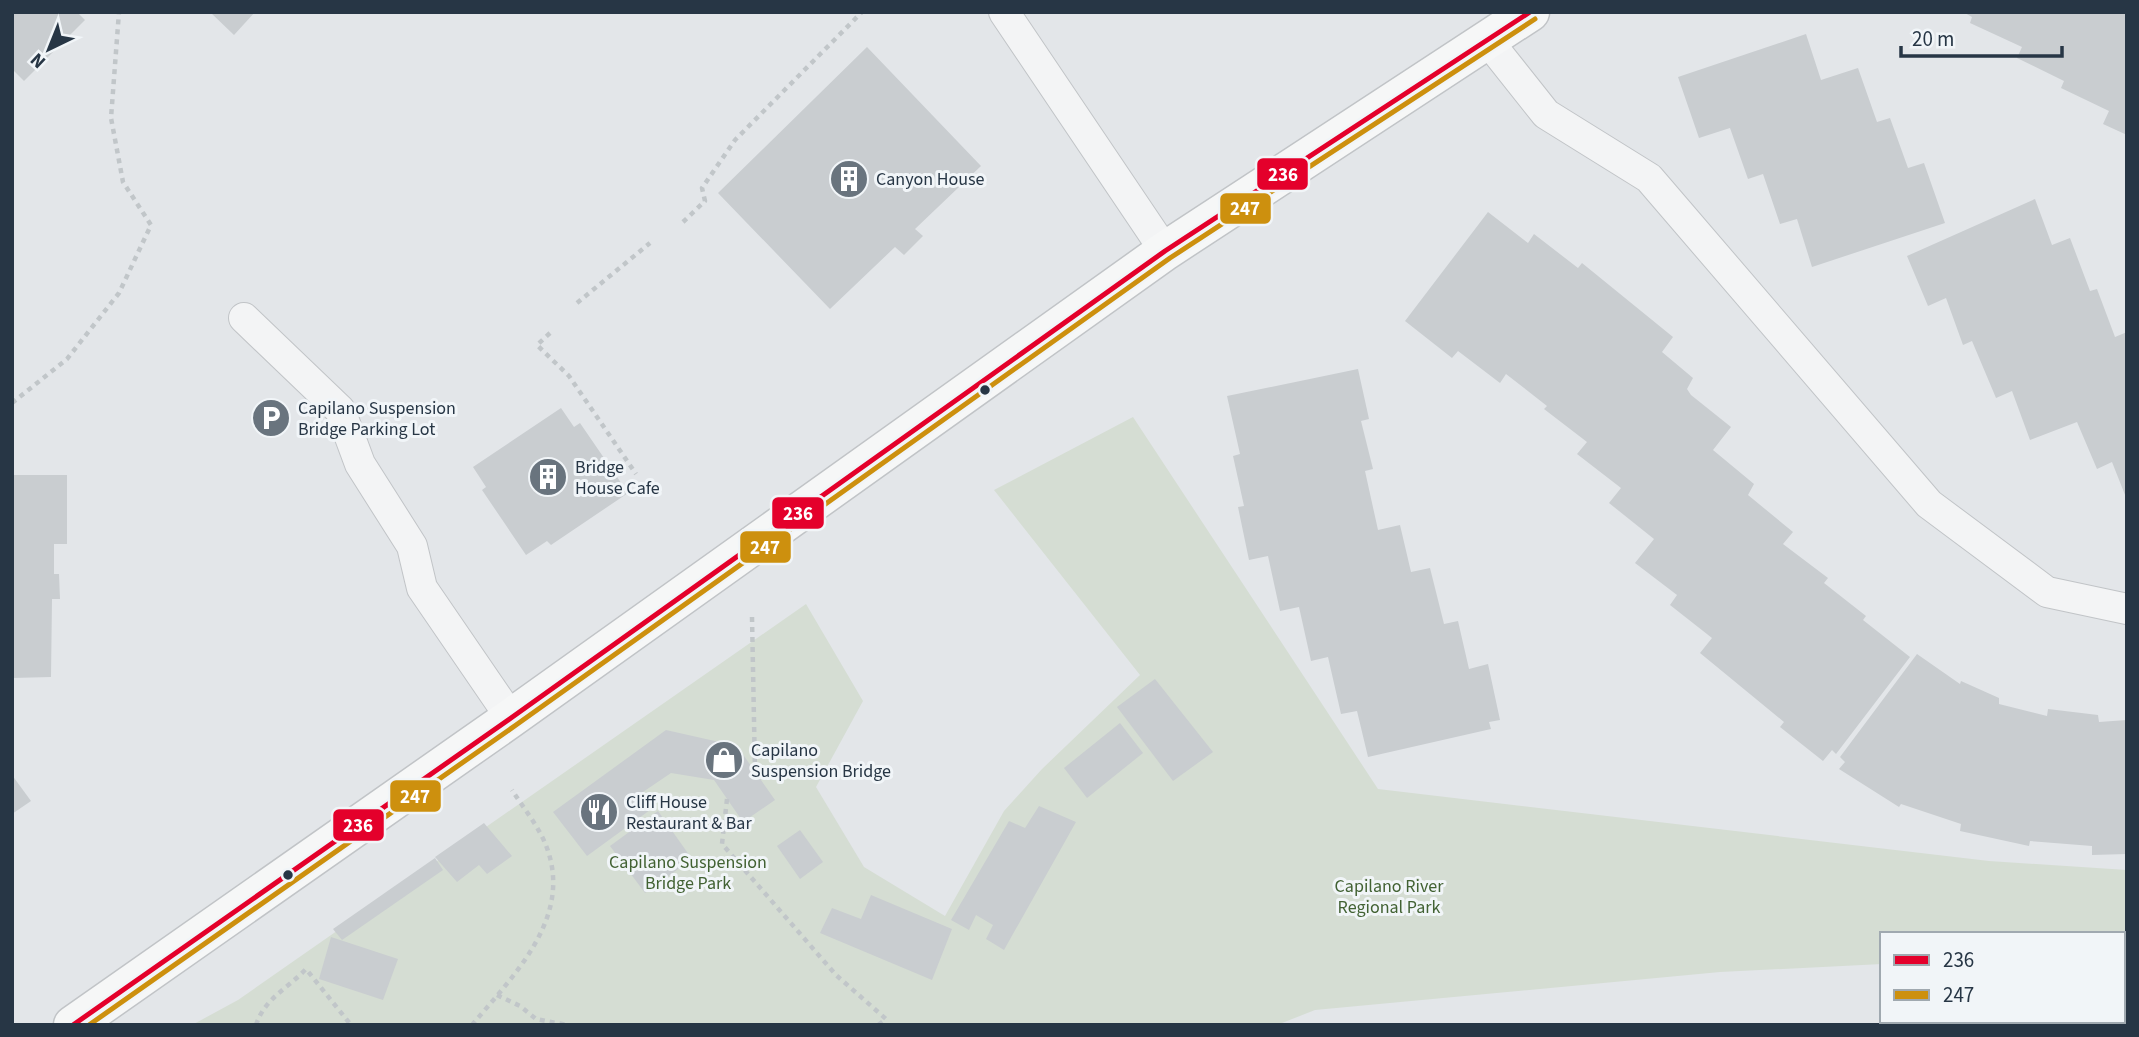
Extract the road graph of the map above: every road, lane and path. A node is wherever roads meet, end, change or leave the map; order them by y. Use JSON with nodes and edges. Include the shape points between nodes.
{"nodes":[{"id":1,"x":119,"y":12,"type":"edge"},
{"id":2,"x":862,"y":12,"type":"edge"},
{"id":3,"x":1004,"y":12,"type":"edge"},
{"id":4,"x":1530,"y":12,"type":"edge"},
{"id":5,"x":1488,"y":41,"type":"junction"},
{"id":6,"x":683,"y":222,"type":"dead end"},
{"id":7,"x":650,"y":243,"type":"dead end"},
{"id":8,"x":1165,"y":250,"type":"junction"},
{"id":9,"x":577,"y":303,"type":"dead end"},
{"id":10,"x":244,"y":318,"type":"dead end"},
{"id":11,"x":550,"y":333,"type":"dead end"},
{"id":12,"x":12,"y":402,"type":"edge"},
{"id":13,"x":636,"y":474,"type":"dead end"},
{"id":14,"x":2127,"y":609,"type":"edge"},
{"id":15,"x":752,"y":617,"type":"dead end"},
{"id":16,"x":511,"y":718,"type":"junction"},
{"id":17,"x":755,"y":772,"type":"dead end"},
{"id":18,"x":512,"y":790,"type":"dead end"},
{"id":19,"x":727,"y":799,"type":"dead end"},
{"id":20,"x":496,"y":995,"type":"junction"},
{"id":21,"x":73,"y":1025,"type":"edge"},
{"id":22,"x":256,"y":1025,"type":"edge"},
{"id":23,"x":351,"y":1025,"type":"edge"},
{"id":24,"x":472,"y":1025,"type":"edge"},
{"id":25,"x":567,"y":1025,"type":"edge"},
{"id":26,"x":878,"y":1025,"type":"edge"}],
"edges":[{"from":1,"to":12,"type":"path","via":[[111,118],[123,183],[151,225],[119,293],[67,359]]},
{"from":2,"to":6,"type":"path","via":[[735,140],[702,188],[705,201]]},
{"from":3,"to":8,"type":"lane"},
{"from":4,"to":5,"type":"main road"},
{"from":5,"to":8,"type":"main road"},
{"from":5,"to":14,"type":"lane","via":[[1546,114],[1649,178],[1929,504],[2047,592]]},
{"from":7,"to":9,"type":"path"},
{"from":8,"to":16,"type":"main road"},
{"from":10,"to":16,"type":"lane","via":[[340,410],[360,464],[412,547],[422,588]]},
{"from":11,"to":13,"type":"path","via":[[537,345],[569,376]]},
{"from":15,"to":17,"type":"path"},
{"from":16,"to":21,"type":"main road"},
{"from":18,"to":20,"type":"path","via":[[547,849],[554,890],[534,948]]},
{"from":19,"to":26,"type":"path","via":[[722,844],[836,975],[886,1019]]},
{"from":20,"to":24,"type":"path"},
{"from":20,"to":25,"type":"path","via":[[536,1018]]},
{"from":22,"to":23,"type":"path","via":[[263,1005],[306,969]]}]}
